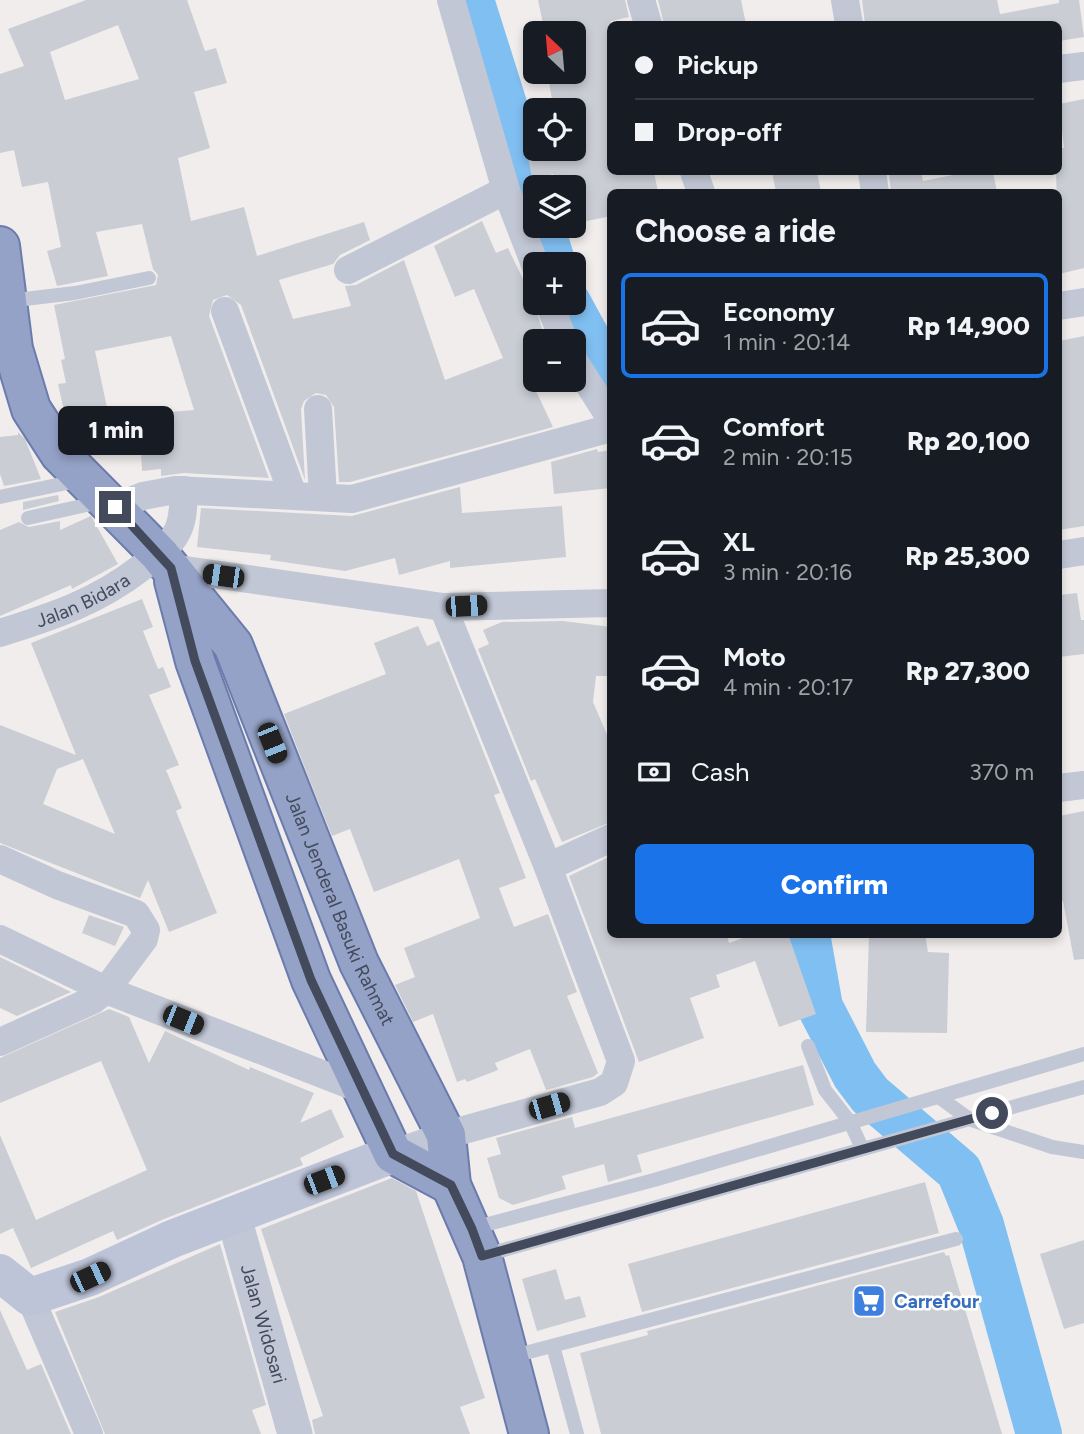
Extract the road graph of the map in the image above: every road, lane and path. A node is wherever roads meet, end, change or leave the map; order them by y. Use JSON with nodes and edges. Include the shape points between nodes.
{"nodes":[{"id":1,"x":451,"y":0,"type":"edge"},
{"id":2,"x":640,"y":0,"type":"edge"},
{"id":3,"x":845,"y":0,"type":"edge"},
{"id":4,"x":647,"y":21,"type":"edge"},
{"id":5,"x":848,"y":21,"type":"edge"},
{"id":6,"x":1084,"y":66,"type":"edge"},
{"id":7,"x":1062,"y":69,"type":"edge"},
{"id":8,"x":506,"y":190,"type":"junction"},
{"id":9,"x":0,"y":246,"type":"edge"},
{"id":10,"x":530,"y":252,"type":"edge"},
{"id":11,"x":348,"y":270,"type":"dead end"},
{"id":12,"x":149,"y":278,"type":"dead end"},
{"id":13,"x":7,"y":301,"type":"junction"},
{"id":14,"x":1084,"y":302,"type":"edge"},
{"id":15,"x":1062,"y":306,"type":"edge"},
{"id":16,"x":225,"y":311,"type":"dead end"},
{"id":17,"x":586,"y":380,"type":"edge"},
{"id":18,"x":318,"y":409,"type":"dead end"},
{"id":19,"x":607,"y":413,"type":"edge"},
{"id":20,"x":607,"y":429,"type":"edge"},
{"id":21,"x":184,"y":490,"type":"junction"},
{"id":22,"x":103,"y":495,"type":"junction"},
{"id":23,"x":293,"y":495,"type":"junction"},
{"id":24,"x":0,"y":497,"type":"edge"},
{"id":25,"x":323,"y":497,"type":"junction"},
{"id":26,"x":28,"y":518,"type":"dead end"},
{"id":27,"x":1084,"y":551,"type":"edge"},
{"id":28,"x":1062,"y":555,"type":"edge"},
{"id":29,"x":165,"y":561,"type":"junction"},
{"id":30,"x":607,"y":603,"type":"edge"},
{"id":31,"x":443,"y":607,"type":"junction"},
{"id":32,"x":0,"y":634,"type":"edge"},
{"id":33,"x":1084,"y":785,"type":"edge"},
{"id":34,"x":1062,"y":788,"type":"edge"},
{"id":35,"x":607,"y":840,"type":"edge"},
{"id":36,"x":0,"y":859,"type":"edge"},
{"id":37,"x":548,"y":867,"type":"junction"},
{"id":38,"x":0,"y":939,"type":"edge"},
{"id":39,"x":106,"y":990,"type":"junction"},
{"id":40,"x":0,"y":1042,"type":"edge"},
{"id":41,"x":808,"y":1045,"type":"dead end"},
{"id":42,"x":1084,"y":1054,"type":"edge"},
{"id":43,"x":1084,"y":1087,"type":"edge"},
{"id":44,"x":363,"y":1090,"type":"junction"},
{"id":45,"x":939,"y":1097,"type":"junction"},
{"id":46,"x":856,"y":1119,"type":"junction"},
{"id":47,"x":970,"y":1119,"type":"junction"},
{"id":48,"x":446,"y":1135,"type":"junction"},
{"id":49,"x":862,"y":1148,"type":"junction"},
{"id":50,"x":1083,"y":1152,"type":"edge"},
{"id":51,"x":393,"y":1154,"type":"junction"},
{"id":52,"x":451,"y":1185,"type":"junction"},
{"id":53,"x":233,"y":1214,"type":"junction"},
{"id":54,"x":956,"y":1239,"type":"dead end"},
{"id":55,"x":477,"y":1243,"type":"junction"},
{"id":56,"x":0,"y":1273,"type":"edge"},
{"id":57,"x":30,"y":1297,"type":"junction"},
{"id":58,"x":552,"y":1346,"type":"junction"},
{"id":59,"x":509,"y":1357,"type":"junction"},
{"id":60,"x":89,"y":1434,"type":"edge"},
{"id":61,"x":295,"y":1434,"type":"edge"},
{"id":62,"x":529,"y":1434,"type":"edge"},
{"id":63,"x":577,"y":1434,"type":"edge"}],
"edges":[{"from":1,"to":8,"type":"street"},
{"from":2,"to":4,"type":"street"},
{"from":3,"to":5,"type":"street"},
{"from":6,"to":7,"type":"street"},
{"from":8,"to":10,"type":"street"},
{"from":8,"to":11,"type":"street"},
{"from":9,"to":13,"type":"highway","name":"Jalan Jenderal Basuki Rahmat"},
{"from":12,"to":13,"type":"lane"},
{"from":13,"to":22,"type":"highway","name":"Jalan Jenderal Basuki Rahmat","via":[[13,349],[31,409],[60,454]]},
{"from":14,"to":15,"type":"street"},
{"from":16,"to":23,"type":"street"},
{"from":17,"to":19,"type":"street"},
{"from":18,"to":25,"type":"street"},
{"from":20,"to":25,"type":"street","via":[[352,499]]},
{"from":21,"to":22,"type":"street"},
{"from":21,"to":23,"type":"street"},
{"from":21,"to":29,"type":"street","name":"Jalan Bidara","via":[[183,513]]},
{"from":22,"to":24,"type":"lane"},
{"from":22,"to":26,"type":"lane"},
{"from":22,"to":29,"type":"highway","name":"Jalan Jenderal Basuki Rahmat"},
{"from":23,"to":25,"type":"street"},
{"from":27,"to":28,"type":"street"},
{"from":29,"to":31,"type":"street"},
{"from":29,"to":32,"type":"street","name":"Jalan Bidara","via":[[68,611]]},
{"from":29,"to":44,"type":"highway","name":"Jalan Jenderal Basuki Rahmat","via":[[195,661],[306,967]]},
{"from":29,"to":48,"type":"highway","name":"Jalan Jenderal Basuki Rahmat","via":[[233,645],[359,963]]},
{"from":30,"to":31,"type":"street"},
{"from":31,"to":37,"type":"street"},
{"from":33,"to":34,"type":"street"},
{"from":35,"to":37,"type":"street"},
{"from":36,"to":39,"type":"street","via":[[136,914],[143,921],[144,939]]},
{"from":37,"to":48,"type":"street","via":[[621,1061],[619,1073],[614,1083],[600,1091]]},
{"from":38,"to":39,"type":"street"},
{"from":39,"to":40,"type":"street"},
{"from":39,"to":44,"type":"street"},
{"from":41,"to":46,"type":"lane","via":[[825,1090]]},
{"from":42,"to":45,"type":"lane"},
{"from":43,"to":47,"type":"lane"},
{"from":44,"to":51,"type":"highway","name":"Jalan Jenderal Basuki Rahmat"},
{"from":45,"to":46,"type":"lane"},
{"from":45,"to":47,"type":"lane"},
{"from":46,"to":49,"type":"lane"},
{"from":46,"to":55,"type":"lane","via":[[654,1180]]},
{"from":47,"to":49,"type":"lane"},
{"from":47,"to":50,"type":"lane","via":[[1052,1147]]},
{"from":48,"to":51,"type":"street"},
{"from":48,"to":52,"type":"highway","name":"Jalan Jenderal Basuki Rahmat"},
{"from":49,"to":55,"type":"lane"},
{"from":51,"to":52,"type":"highway"},
{"from":51,"to":53,"type":"main road"},
{"from":52,"to":55,"type":"highway","name":"Jalan Jenderal Basuki Rahmat"},
{"from":53,"to":57,"type":"main road","via":[[90,1277]]},
{"from":53,"to":61,"type":"street","name":"Jalan Widosari"},
{"from":54,"to":58,"type":"lane"},
{"from":55,"to":59,"type":"highway","name":"Jalan Jenderal Basuki Rahmat"},
{"from":56,"to":57,"type":"main road"},
{"from":57,"to":60,"type":"street"},
{"from":58,"to":59,"type":"lane"},
{"from":58,"to":63,"type":"lane"},
{"from":59,"to":62,"type":"highway","name":"Jalan Jenderal Basuki Rahmat"}]}
